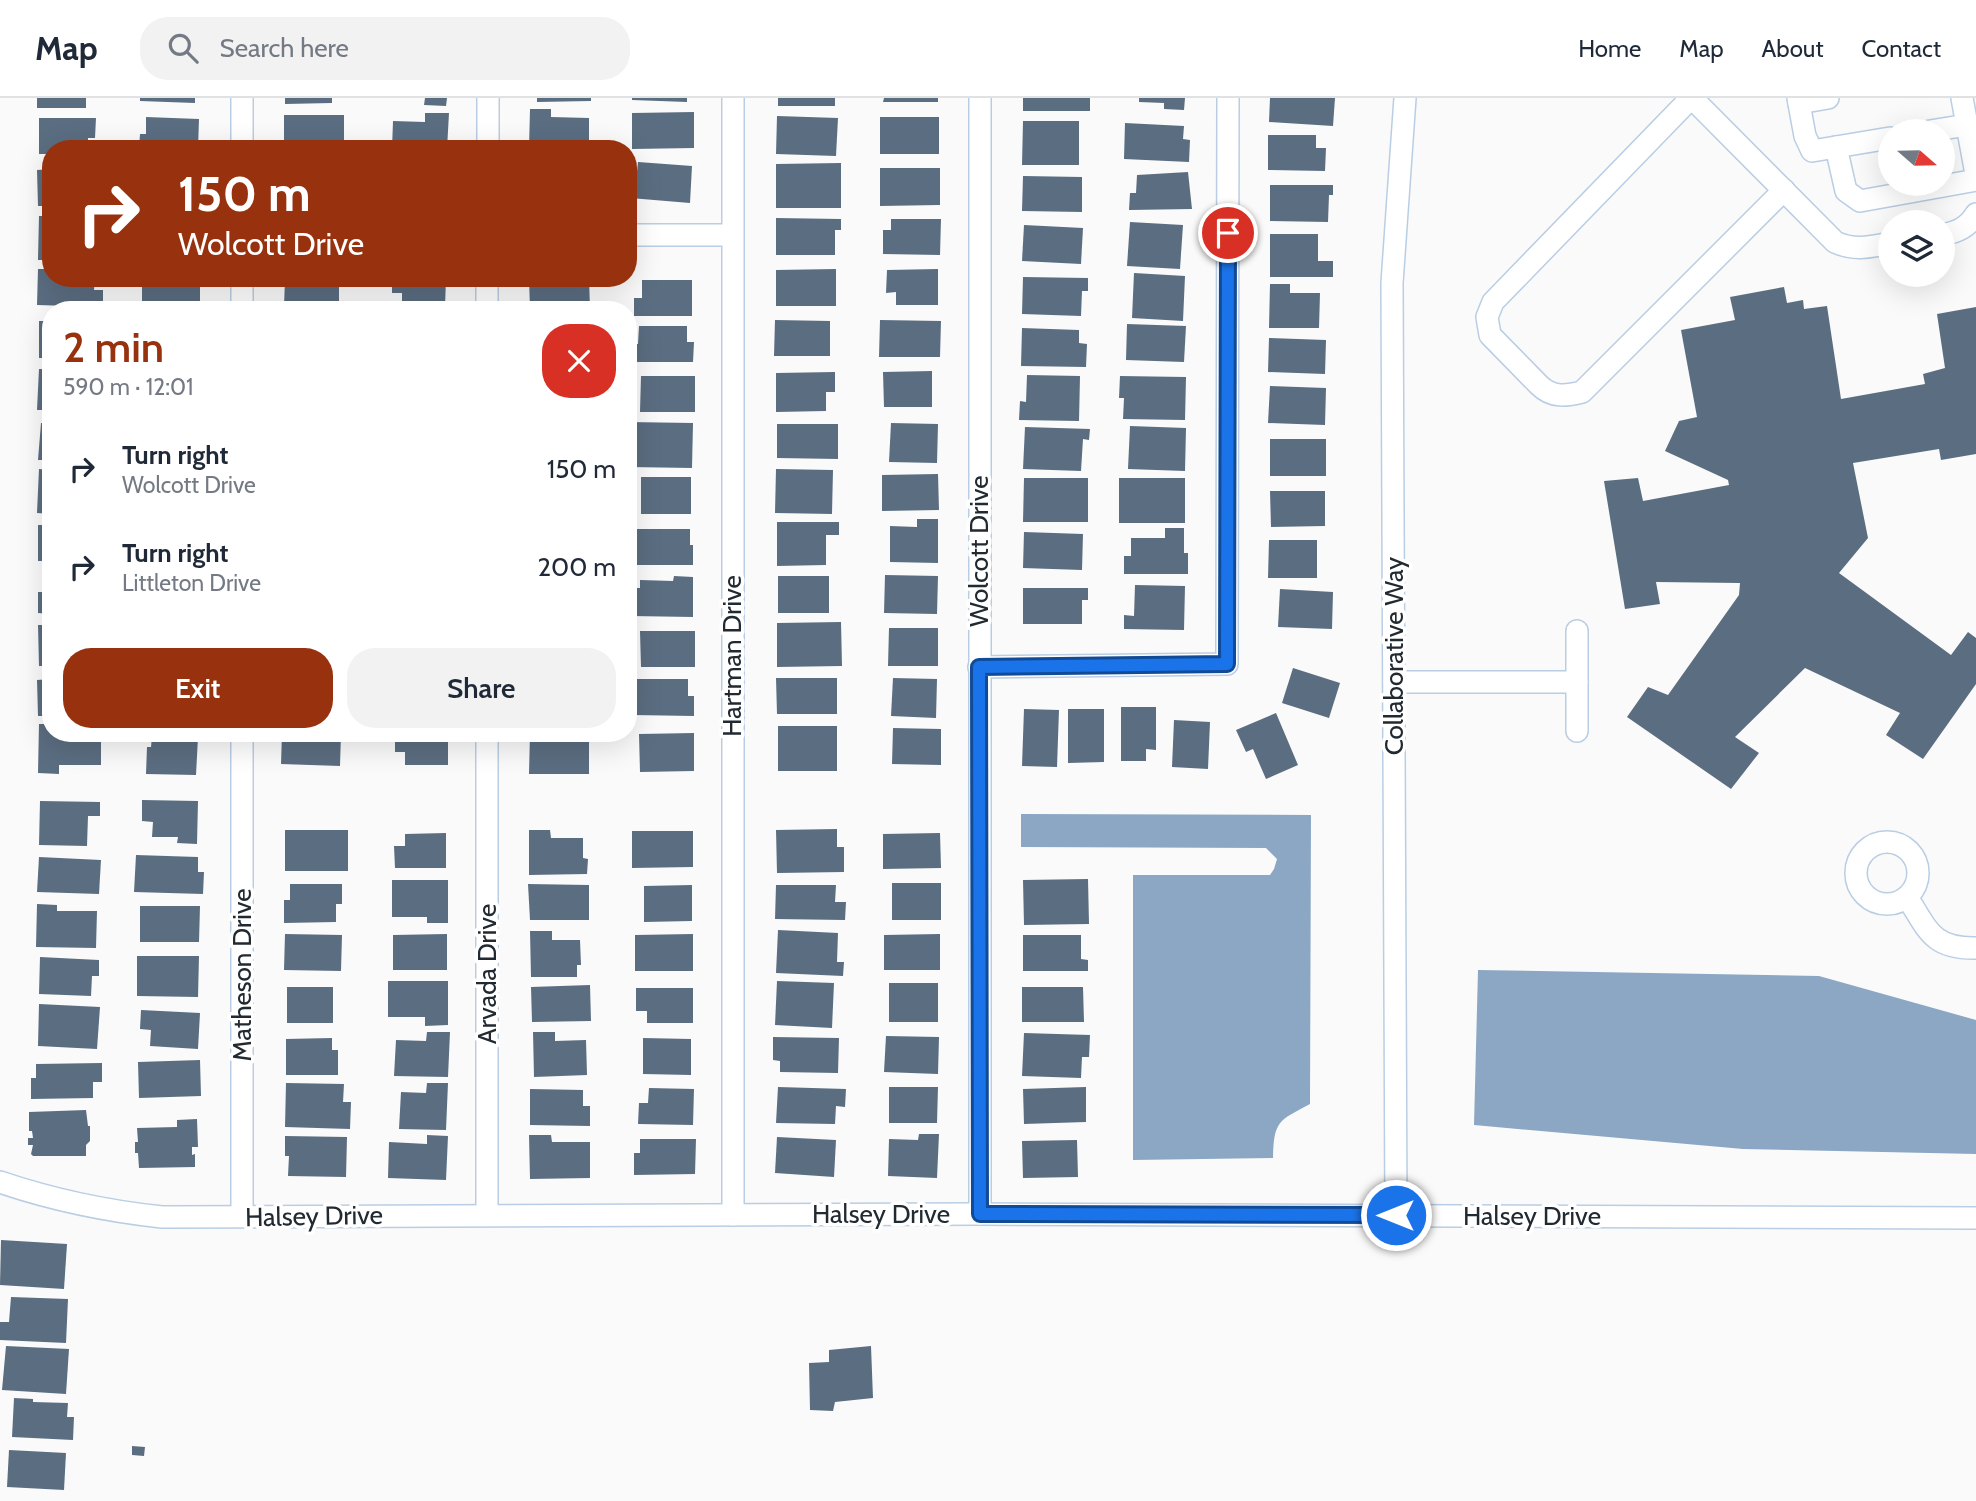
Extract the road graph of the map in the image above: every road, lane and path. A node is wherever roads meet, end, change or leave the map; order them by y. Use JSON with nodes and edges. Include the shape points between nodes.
{"nodes":[{"id":1,"x":242,"y":98,"type":"edge"},
{"id":2,"x":488,"y":98,"type":"edge"},
{"id":3,"x":733,"y":98,"type":"edge"},
{"id":4,"x":980,"y":98,"type":"edge"},
{"id":5,"x":1228,"y":98,"type":"edge"},
{"id":6,"x":1405,"y":98,"type":"edge"},
{"id":7,"x":1692,"y":98,"type":"edge"},
{"id":8,"x":1828,"y":98,"type":"edge"},
{"id":9,"x":1962,"y":98,"type":"edge"},
{"id":10,"x":1798,"y":101,"type":"edge"},
{"id":11,"x":1967,"y":125,"type":"junction"},
{"id":12,"x":1955,"y":127,"type":"edge"},
{"id":13,"x":242,"y":140,"type":"edge"},
{"id":14,"x":488,"y":140,"type":"edge"},
{"id":15,"x":1878,"y":140,"type":"edge"},
{"id":16,"x":1836,"y":147,"type":"junction"},
{"id":17,"x":1976,"y":174,"type":"edge"},
{"id":18,"x":1976,"y":180,"type":"edge"},
{"id":19,"x":1784,"y":190,"type":"junction"},
{"id":20,"x":1976,"y":214,"type":"edge"},
{"id":21,"x":1955,"y":233,"type":"edge"},
{"id":22,"x":637,"y":235,"type":"edge"},
{"id":23,"x":732,"y":235,"type":"junction"},
{"id":24,"x":1878,"y":245,"type":"edge"},
{"id":25,"x":1577,"y":631,"type":"dead end"},
{"id":26,"x":979,"y":667,"type":"junction"},
{"id":27,"x":1394,"y":682,"type":"junction"},
{"id":28,"x":1577,"y":682,"type":"junction"},
{"id":29,"x":1577,"y":732,"type":"dead end"},
{"id":30,"x":242,"y":742,"type":"edge"},
{"id":31,"x":487,"y":742,"type":"edge"},
{"id":32,"x":1907,"y":897,"type":"dead end"},
{"id":33,"x":1976,"y":948,"type":"edge"},
{"id":34,"x":0,"y":1182,"type":"edge"},
{"id":35,"x":487,"y":1214,"type":"junction"},
{"id":36,"x":733,"y":1214,"type":"junction"},
{"id":37,"x":980,"y":1214,"type":"junction"},
{"id":38,"x":1396,"y":1215,"type":"junction"},
{"id":39,"x":242,"y":1216,"type":"junction"},
{"id":40,"x":1976,"y":1219,"type":"edge"}],
"edges":[{"from":1,"to":13,"type":"street"},
{"from":2,"to":14,"type":"street"},
{"from":3,"to":23,"type":"street","name":"Hartman Drive"},
{"from":4,"to":26,"type":"street","name":"Wolcott Drive"},
{"from":5,"to":26,"type":"street","via":[[1227,664]]},
{"from":6,"to":27,"type":"street","name":"Collaborative Way","via":[[1392,283]]},
{"from":7,"to":19,"type":"street"},
{"from":7,"to":19,"type":"street","via":[[1493,302],[1487,317],[1490,335],[1543,390],[1560,397],[1582,392]]},
{"from":8,"to":10,"type":"street"},
{"from":9,"to":11,"type":"street"},
{"from":10,"to":16,"type":"street","via":[[1812,151]]},
{"from":11,"to":12,"type":"street"},
{"from":11,"to":17,"type":"street"},
{"from":15,"to":16,"type":"street"},
{"from":16,"to":18,"type":"street","via":[[1846,191],[1860,201]]},
{"from":19,"to":24,"type":"street","via":[[1835,242],[1847,248]]},
{"from":20,"to":21,"type":"street"},
{"from":22,"to":23,"type":"street"},
{"from":23,"to":36,"type":"street","name":"Hartman Drive"},
{"from":25,"to":28,"type":"street"},
{"from":26,"to":37,"type":"street","name":"Wolcott Drive"},
{"from":27,"to":28,"type":"street"},
{"from":27,"to":38,"type":"street","name":"Collaborative Way"},
{"from":28,"to":29,"type":"street"},
{"from":30,"to":39,"type":"street","name":"Matheson Drive"},
{"from":31,"to":35,"type":"street","name":"Arvada Drive"},
{"from":32,"to":33,"type":"street","via":[[1937,941]]},
{"from":34,"to":39,"type":"street","name":"Halsey Drive","via":[[124,1213]]},
{"from":35,"to":36,"type":"street","name":"Halsey Drive"},
{"from":35,"to":39,"type":"street","name":"Halsey Drive"},
{"from":36,"to":37,"type":"street","name":"Halsey Drive"},
{"from":37,"to":38,"type":"street","name":"Halsey Drive"},
{"from":38,"to":40,"type":"street","name":"Halsey Drive"}]}
